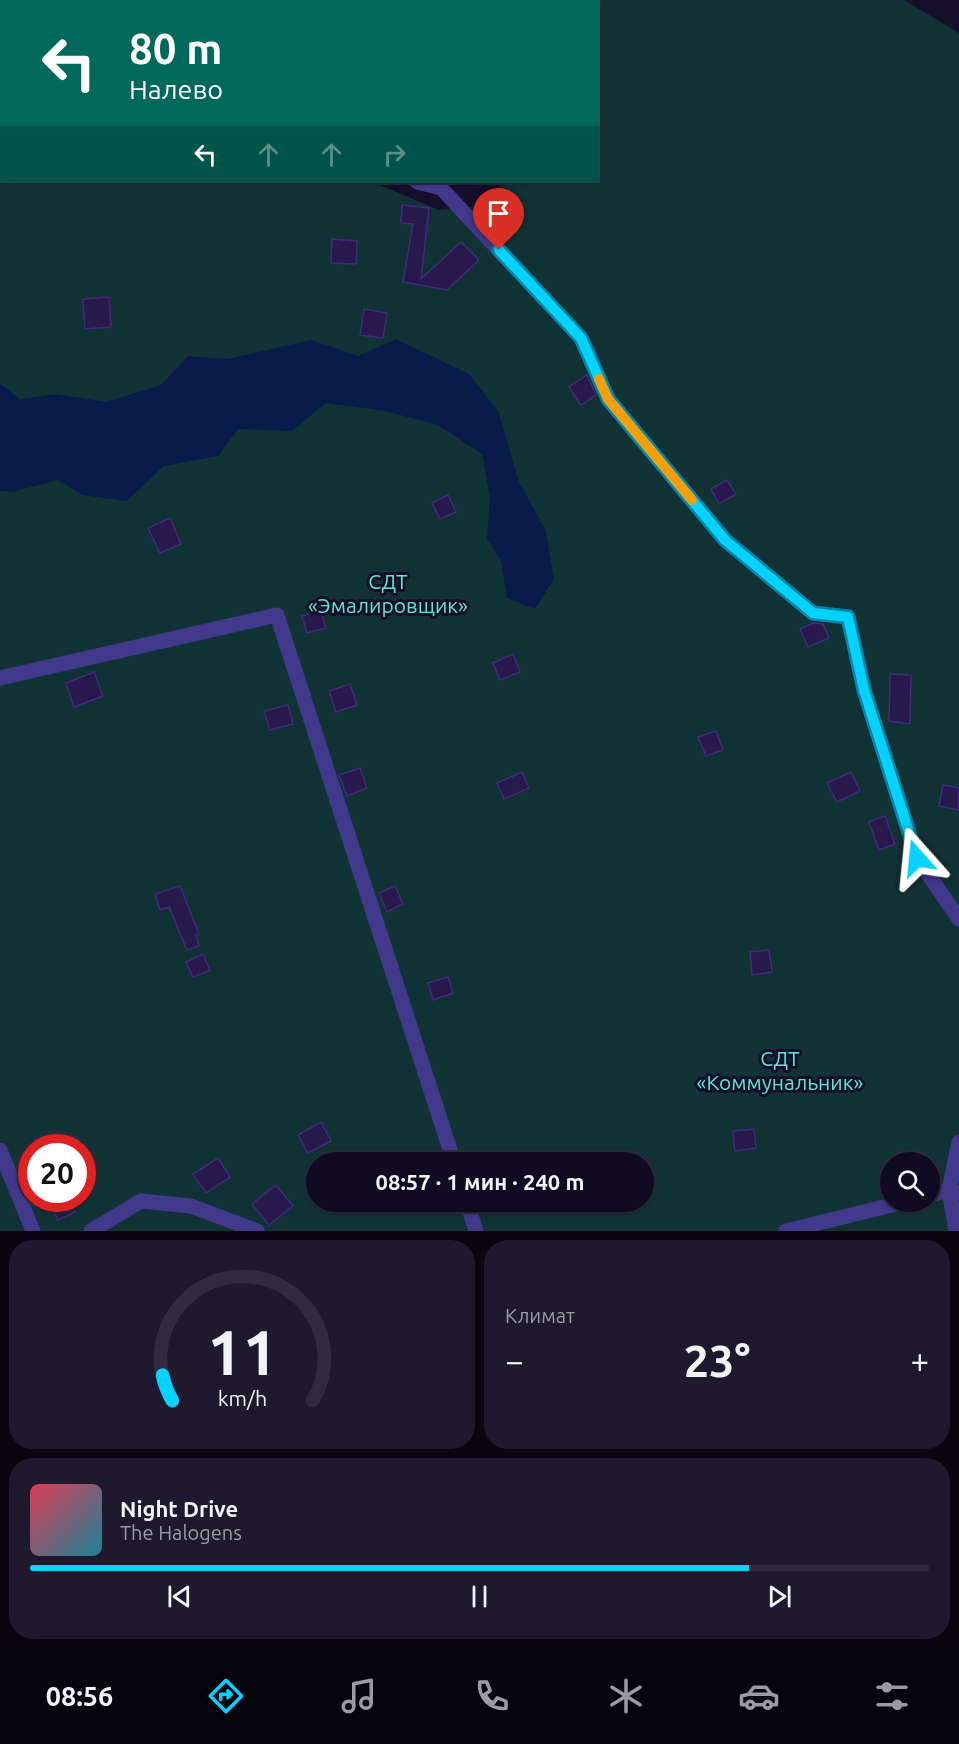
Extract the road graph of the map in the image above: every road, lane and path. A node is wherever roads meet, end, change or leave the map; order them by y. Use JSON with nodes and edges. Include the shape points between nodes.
{"nodes":[{"id":1,"x":421,"y":183,"type":"edge"},
{"id":2,"x":0,"y":678,"type":"edge"},
{"id":3,"x":959,"y":919,"type":"edge"},
{"id":4,"x":959,"y":1142,"type":"edge"},
{"id":5,"x":0,"y":1150,"type":"edge"},
{"id":6,"x":451,"y":1152,"type":"edge"},
{"id":7,"x":954,"y":1192,"type":"edge"},
{"id":8,"x":880,"y":1208,"type":"edge"},
{"id":9,"x":470,"y":1212,"type":"edge"},
{"id":10,"x":33,"y":1231,"type":"edge"},
{"id":11,"x":91,"y":1231,"type":"edge"},
{"id":12,"x":257,"y":1231,"type":"edge"},
{"id":13,"x":476,"y":1231,"type":"edge"},
{"id":14,"x":786,"y":1231,"type":"edge"},
{"id":15,"x":956,"y":1231,"type":"edge"}],
"edges":[{"from":1,"to":3,"type":"lane","via":[[441,188],[581,338],[608,399],[725,540],[813,613],[848,617],[864,690],[917,858]]},
{"from":2,"to":6,"type":"lane","via":[[277,615]]},
{"from":4,"to":7,"type":"lane"},
{"from":5,"to":10,"type":"lane"},
{"from":7,"to":15,"type":"lane"},
{"from":8,"to":14,"type":"lane"},
{"from":9,"to":13,"type":"lane"},
{"from":11,"to":12,"type":"lane","via":[[141,1201],[191,1206]]}]}
